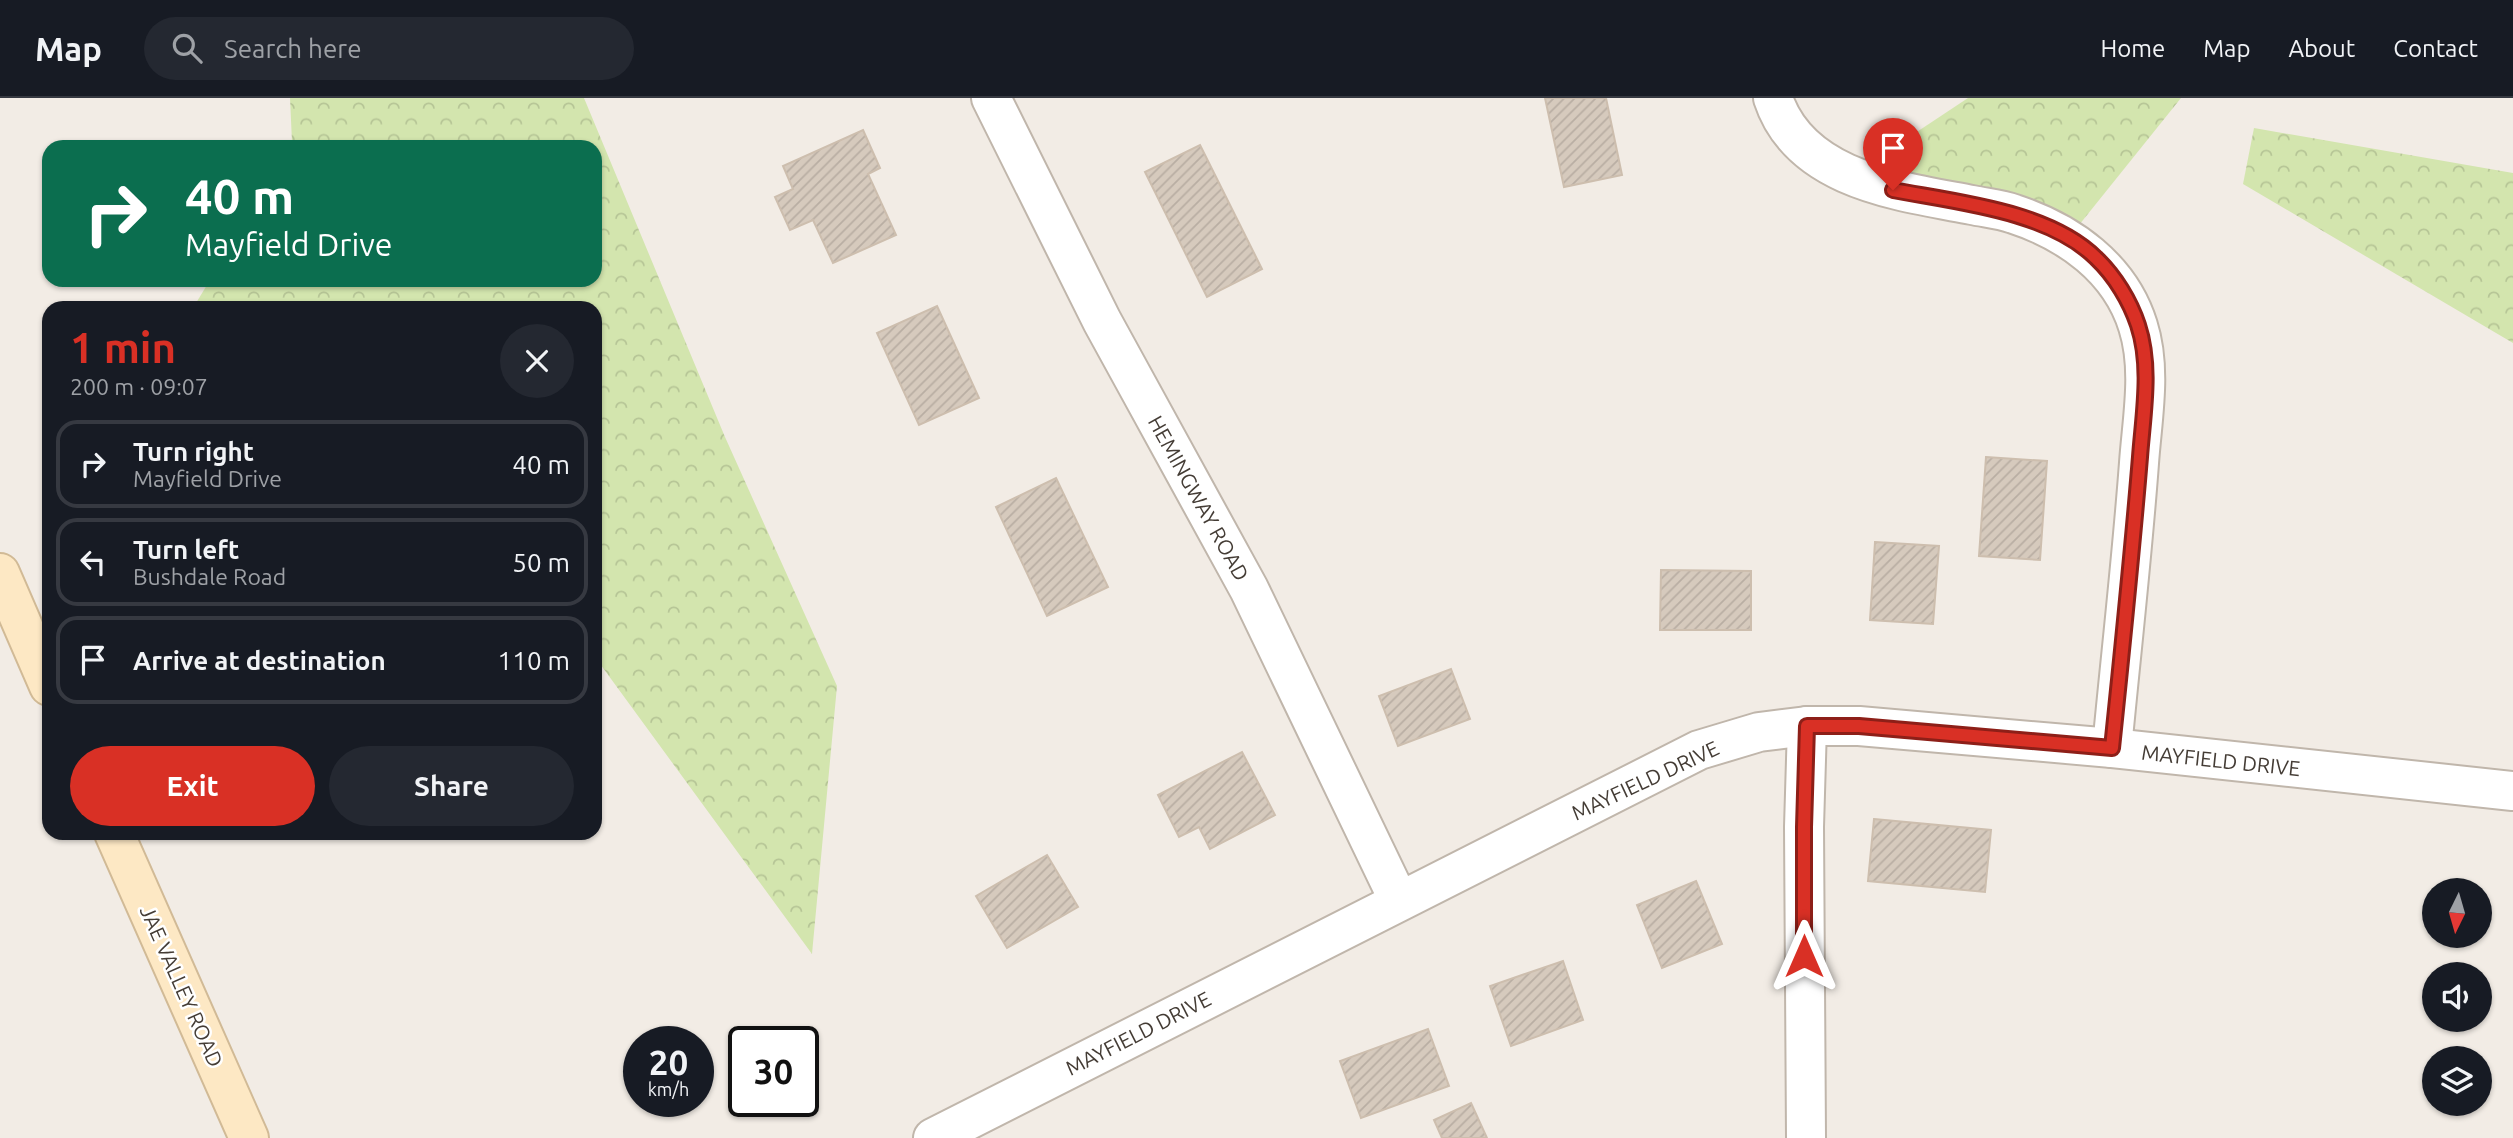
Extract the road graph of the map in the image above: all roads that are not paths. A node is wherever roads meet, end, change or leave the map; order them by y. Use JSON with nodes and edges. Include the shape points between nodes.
{"nodes":[{"id":1,"x":991,"y":98,"type":"edge"},
{"id":2,"x":1773,"y":98,"type":"edge"},
{"id":3,"x":0,"y":573,"type":"edge"},
{"id":4,"x":42,"y":670,"type":"edge"},
{"id":5,"x":1807,"y":726,"type":"junction"},
{"id":6,"x":2112,"y":748,"type":"junction"},
{"id":7,"x":2513,"y":791,"type":"edge"},
{"id":8,"x":117,"y":840,"type":"edge"},
{"id":9,"x":1399,"y":901,"type":"junction"},
{"id":10,"x":249,"y":1138,"type":"edge"},
{"id":11,"x":933,"y":1138,"type":"edge"},
{"id":12,"x":1807,"y":1138,"type":"edge"}],
"edges":[{"from":1,"to":9,"type":"street","name":"HEMINGWAY ROAD","via":[[1102,321],[1249,589]]},
{"from":2,"to":6,"type":"street","via":[[1800,144],[1828,165],[1893,190],[2012,213],[2056,230],[2095,257],[2122,289],[2138,327],[2146,375]]},
{"from":3,"to":4,"type":"main road"},
{"from":5,"to":6,"type":"street","name":"MAYFIELD DRIVE","via":[[1859,726]]},
{"from":5,"to":9,"type":"street","name":"MAYFIELD DRIVE","via":[[1759,732],[1699,750]]},
{"from":5,"to":12,"type":"street"},
{"from":6,"to":7,"type":"street","name":"MAYFIELD DRIVE"},
{"from":8,"to":10,"type":"main road","name":"JAE VALLEY ROAD"},
{"from":9,"to":11,"type":"street","name":"MAYFIELD DRIVE"}]}
